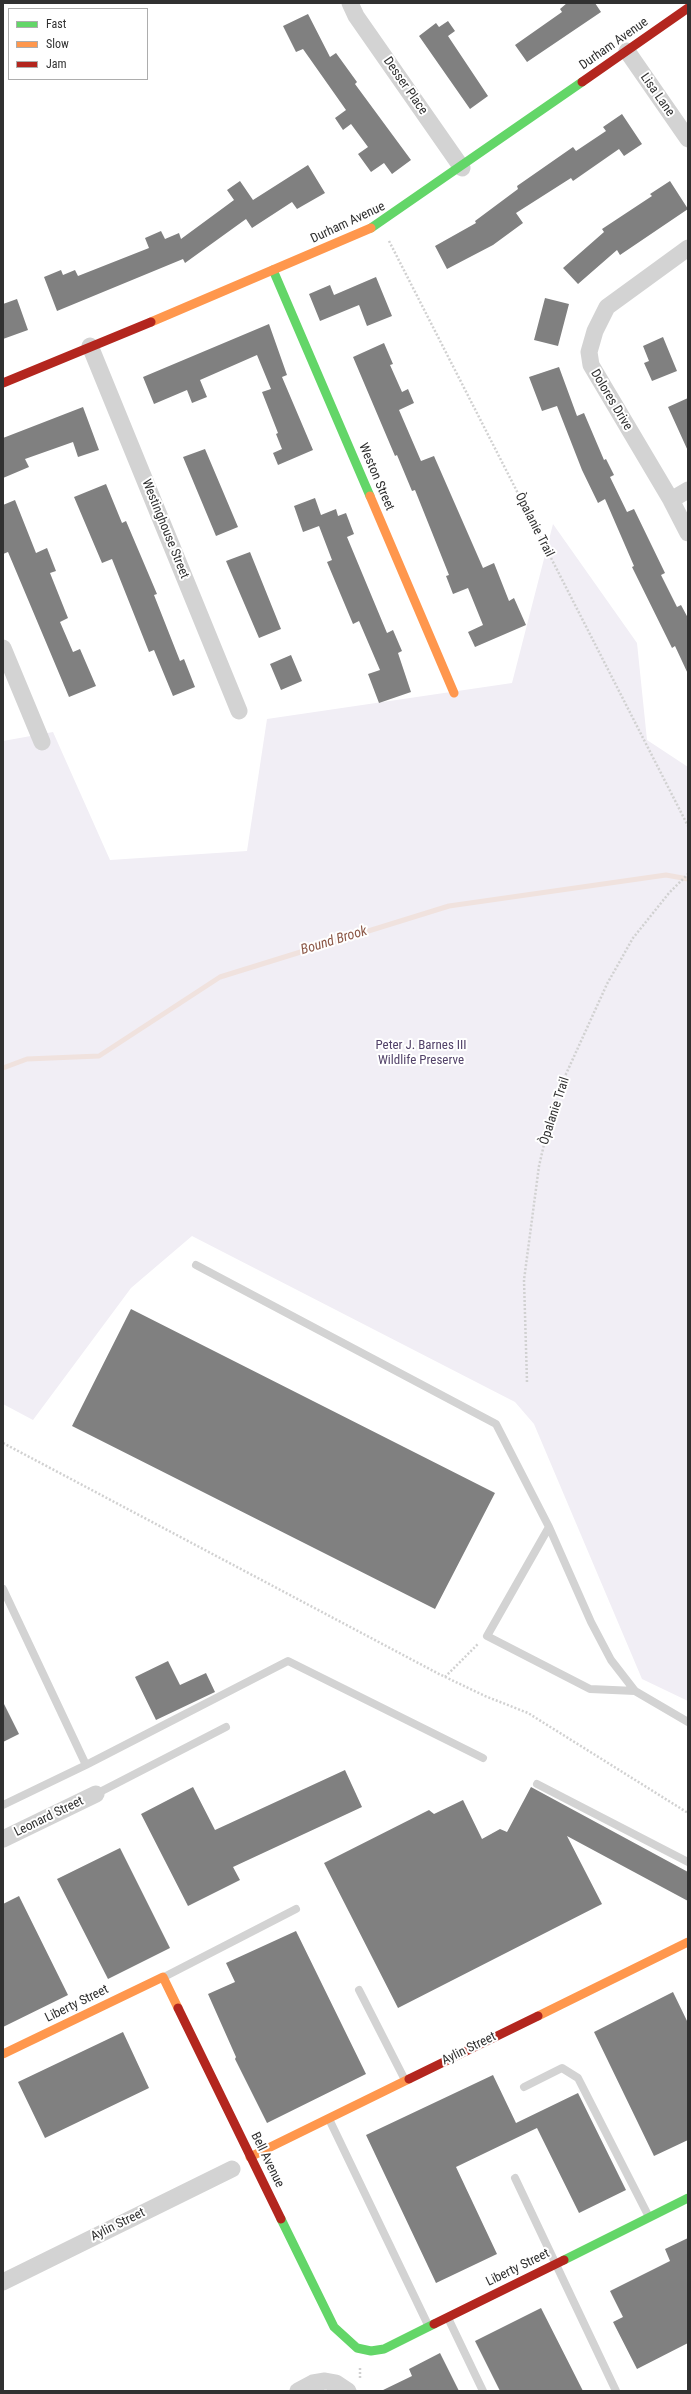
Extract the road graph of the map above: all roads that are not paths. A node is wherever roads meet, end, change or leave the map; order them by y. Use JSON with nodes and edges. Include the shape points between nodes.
{"nodes":[{"id":1,"x":350,"y":3,"type":"edge"},
{"id":2,"x":688,"y":8,"type":"edge"},
{"id":3,"x":627,"y":51,"type":"junction"},
{"id":4,"x":688,"y":139,"type":"edge"},
{"id":5,"x":462,"y":168,"type":"junction"},
{"id":6,"x":688,"y":248,"type":"edge"},
{"id":7,"x":273,"y":270,"type":"junction"},
{"id":8,"x":90,"y":346,"type":"junction"},
{"id":9,"x":3,"y":383,"type":"edge"},
{"id":10,"x":688,"y":490,"type":"edge"},
{"id":11,"x":671,"y":500,"type":"junction"},
{"id":12,"x":688,"y":533,"type":"edge"},
{"id":13,"x":3,"y":648,"type":"edge"},
{"id":14,"x":454,"y":694,"type":"dead end"},
{"id":15,"x":239,"y":711,"type":"dead end"},
{"id":16,"x":42,"y":742,"type":"dead end"},
{"id":17,"x":196,"y":1265,"type":"dead end"},
{"id":18,"x":549,"y":1527,"type":"junction"},
{"id":19,"x":3,"y":1589,"type":"edge"},
{"id":20,"x":635,"y":1691,"type":"junction"},
{"id":21,"x":688,"y":1722,"type":"edge"},
{"id":22,"x":226,"y":1727,"type":"dead end"},
{"id":23,"x":483,"y":1758,"type":"dead end"},
{"id":24,"x":86,"y":1765,"type":"junction"},
{"id":25,"x":537,"y":1784,"type":"dead end"},
{"id":26,"x":96,"y":1794,"type":"joint"},
{"id":27,"x":3,"y":1805,"type":"edge"},
{"id":28,"x":3,"y":1840,"type":"edge"},
{"id":29,"x":688,"y":1862,"type":"edge"},
{"id":30,"x":296,"y":1909,"type":"dead end"},
{"id":31,"x":688,"y":1942,"type":"edge"},
{"id":32,"x":163,"y":1977,"type":"junction"},
{"id":33,"x":359,"y":1990,"type":"dead end"},
{"id":34,"x":3,"y":2054,"type":"edge"},
{"id":35,"x":405,"y":2081,"type":"junction"},
{"id":36,"x":524,"y":2087,"type":"dead end"},
{"id":37,"x":328,"y":2118,"type":"junction"},
{"id":38,"x":250,"y":2157,"type":"junction"},
{"id":39,"x":232,"y":2169,"type":"dead end"},
{"id":40,"x":515,"y":2178,"type":"dead end"},
{"id":41,"x":688,"y":2198,"type":"edge"},
{"id":42,"x":649,"y":2218,"type":"junction"},
{"id":43,"x":555,"y":2264,"type":"junction"},
{"id":44,"x":3,"y":2282,"type":"edge"},
{"id":45,"x":448,"y":2317,"type":"junction"},
{"id":46,"x":429,"y":2327,"type":"junction"},
{"id":47,"x":357,"y":2348,"type":"joint"},
{"id":48,"x":343,"y":2388,"type":"edge"},
{"id":49,"x":298,"y":2391,"type":"edge"},
{"id":50,"x":483,"y":2391,"type":"edge"},
{"id":51,"x":616,"y":2391,"type":"edge"}],
"edges":[{"from":1,"to":5,"type":"street","name":"Desser Place","via":[[356,16]]},
{"from":2,"to":3,"type":"street","name":"Durham Avenue"},
{"from":3,"to":4,"type":"street","name":"Lisa Lane"},
{"from":3,"to":5,"type":"street","name":"Durham Avenue"},
{"from":5,"to":7,"type":"street","name":"Durham Avenue","via":[[380,224]]},
{"from":6,"to":11,"type":"street","name":"Dolores Drive","via":[[607,307],[595,331],[590,352],[591,365]]},
{"from":7,"to":8,"type":"street","name":"Durham Avenue"},
{"from":7,"to":14,"type":"street","name":"Weston Street"},
{"from":8,"to":9,"type":"street","name":"Durham Avenue"},
{"from":8,"to":15,"type":"street","name":"Westinghouse Street"},
{"from":10,"to":11,"type":"street"},
{"from":11,"to":12,"type":"street","name":"Dolores Drive"},
{"from":13,"to":16,"type":"street"},
{"from":17,"to":18,"type":"lane","via":[[496,1424]]},
{"from":18,"to":20,"type":"lane","via":[[591,1622],[611,1660]]},
{"from":18,"to":20,"type":"lane","via":[[486,1636],[590,1689]]},
{"from":19,"to":24,"type":"lane"},
{"from":20,"to":21,"type":"lane"},
{"from":22,"to":26,"type":"lane"},
{"from":23,"to":24,"type":"lane","via":[[288,1661]]},
{"from":24,"to":27,"type":"lane"},
{"from":25,"to":29,"type":"lane"},
{"from":26,"to":28,"type":"street","name":"Leonard Street"},
{"from":30,"to":32,"type":"lane"},
{"from":31,"to":35,"type":"street","name":"Aylin Street"},
{"from":32,"to":34,"type":"street","name":"Liberty Street"},
{"from":32,"to":38,"type":"street","name":"Bell Avenue"},
{"from":33,"to":35,"type":"lane"},
{"from":35,"to":37,"type":"street","name":"Aylin Street"},
{"from":36,"to":42,"type":"lane","via":[[562,2068],[578,2078]]},
{"from":37,"to":38,"type":"street","name":"Aylin Street"},
{"from":37,"to":46,"type":"lane"},
{"from":38,"to":47,"type":"street","name":"Bell Avenue","via":[[334,2327]]},
{"from":39,"to":44,"type":"street","name":"Aylin Street"},
{"from":40,"to":43,"type":"lane"},
{"from":41,"to":42,"type":"street","name":"Liberty Street"},
{"from":42,"to":43,"type":"street","name":"Liberty Street"},
{"from":43,"to":45,"type":"street","name":"Liberty Street"},
{"from":43,"to":51,"type":"lane"},
{"from":45,"to":46,"type":"street","name":"Liberty Street"},
{"from":45,"to":50,"type":"lane"},
{"from":46,"to":47,"type":"street","name":"Liberty Street","via":[[384,2349],[371,2351]]},
{"from":48,"to":49,"type":"street","via":[[319,2382]]}]}
